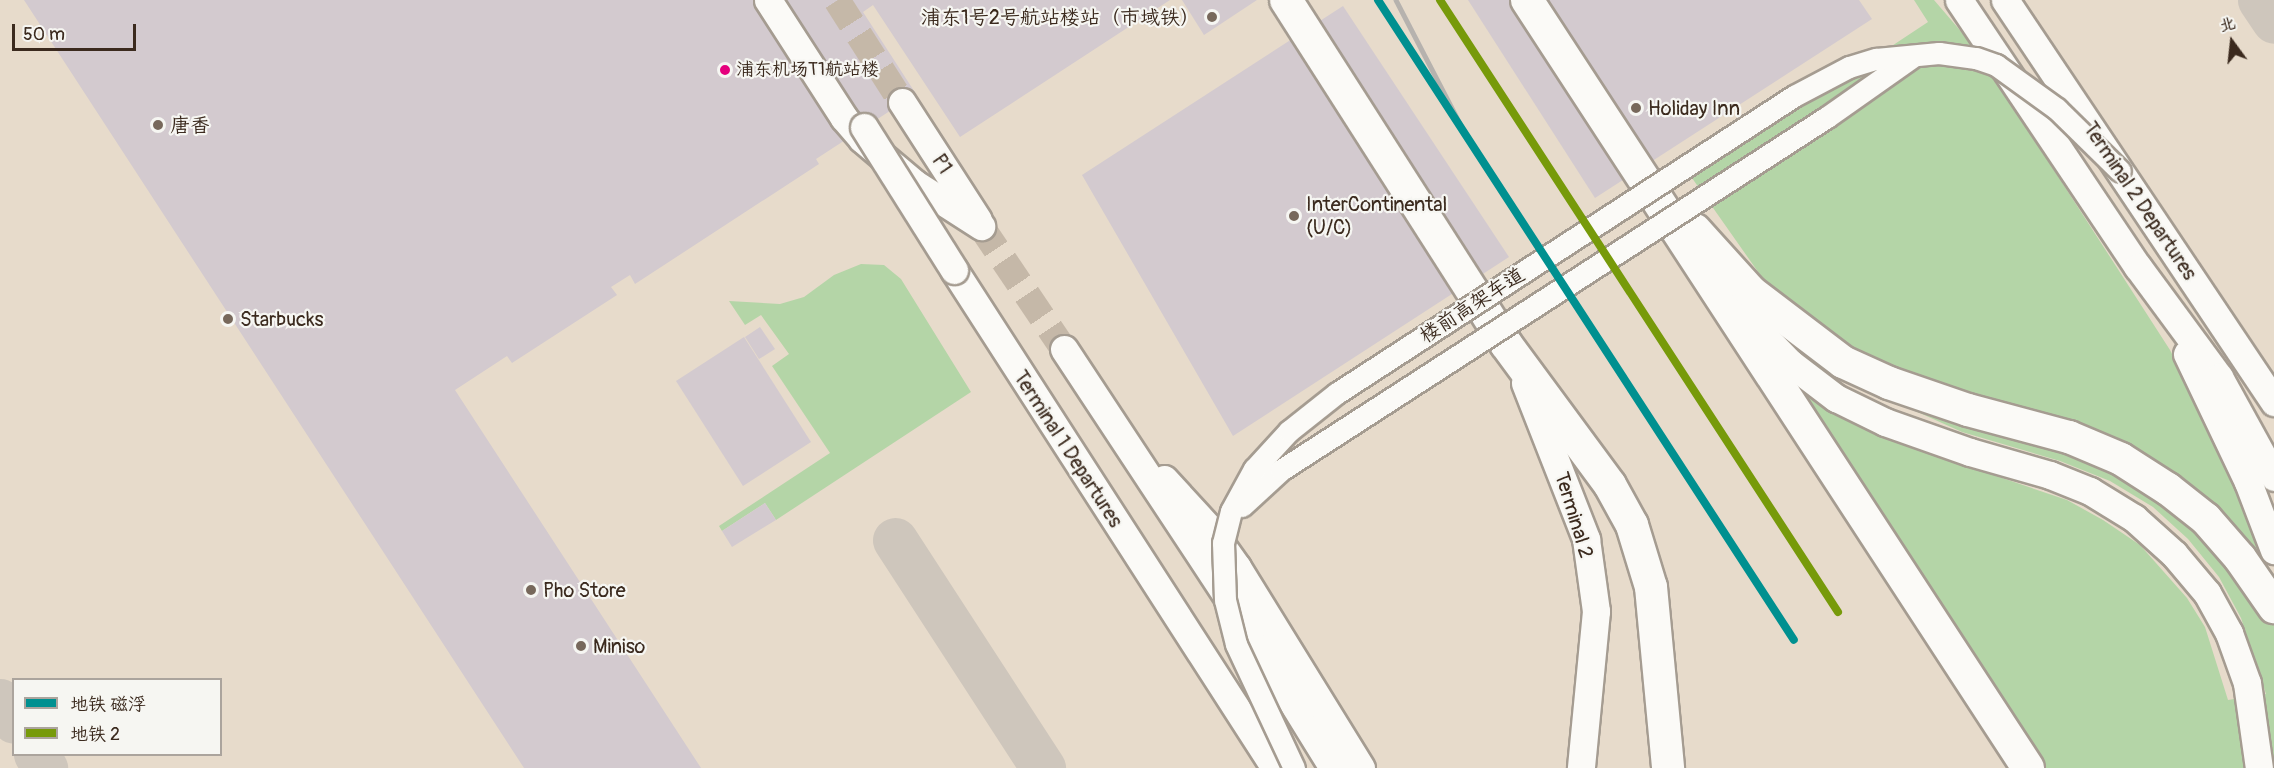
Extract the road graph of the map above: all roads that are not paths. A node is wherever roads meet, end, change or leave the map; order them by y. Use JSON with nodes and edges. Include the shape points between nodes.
{"nodes":[{"id":1,"x":768,"y":0,"type":"edge"},
{"id":2,"x":1286,"y":0,"type":"edge"},
{"id":3,"x":1527,"y":0,"type":"edge"},
{"id":4,"x":1959,"y":0,"type":"edge"},
{"id":5,"x":2005,"y":0,"type":"edge"},
{"id":6,"x":1919,"y":53,"type":"junction"},
{"id":7,"x":903,"y":102,"type":"tunnel mouth"},
{"id":8,"x":1606,"y":123,"type":"junction"},
{"id":9,"x":864,"y":127,"type":"dead end"},
{"id":10,"x":2120,"y":171,"type":"junction"},
{"id":11,"x":1669,"y":221,"type":"junction"},
{"id":12,"x":2138,"y":267,"type":"junction"},
{"id":13,"x":1506,"y":344,"type":"junction"},
{"id":14,"x":1064,"y":349,"type":"tunnel mouth"},
{"id":15,"x":2274,"y":402,"type":"edge"},
{"id":16,"x":1125,"y":441,"type":"junction"},
{"id":17,"x":2274,"y":477,"type":"edge"},
{"id":18,"x":1226,"y":525,"type":"junction"},
{"id":19,"x":2274,"y":550,"type":"edge"},
{"id":20,"x":1228,"y":598,"type":"junction"},
{"id":21,"x":2274,"y":607,"type":"edge"},
{"id":22,"x":1295,"y":667,"type":"junction"},
{"id":23,"x":1275,"y":768,"type":"edge"},
{"id":24,"x":1294,"y":768,"type":"edge"},
{"id":25,"x":1333,"y":768,"type":"edge"},
{"id":26,"x":1361,"y":768,"type":"edge"},
{"id":27,"x":1581,"y":768,"type":"edge"},
{"id":28,"x":1668,"y":768,"type":"edge"},
{"id":29,"x":2028,"y":768,"type":"edge"},
{"id":30,"x":2259,"y":768,"type":"edge"}],
"edges":[{"from":1,"to":7,"type":"main road","name":"P1","via":[[844,118],[862,139],[914,183],[981,226]]},
{"from":2,"to":13,"type":"highway"},
{"from":3,"to":8,"type":"highway"},
{"from":4,"to":12,"type":"main road"},
{"from":5,"to":10,"type":"main road","name":"Terminal 2 Departures","bridge":true},
{"from":6,"to":10,"type":"street","name":"楼前高架车道","bridge":true,"via":[[1976,58],[2019,78]]},
{"from":6,"to":18,"type":"street","name":"楼前高架车道","bridge":true,"via":[[1281,470]]},
{"from":6,"to":18,"type":"street","name":"楼前高架车道","bridge":true,"via":[[1849,67],[1794,96],[1337,393],[1270,450],[1241,491]]},
{"from":8,"to":11,"type":"highway"},
{"from":8,"to":21,"type":"highway","via":[[1751,292],[1825,350],[1889,383],[1968,410],[2069,436],[2121,459],[2206,519],[2240,558]]},
{"from":9,"to":23,"type":"main road","name":"Terminal 1 Departures","bridge":true},
{"from":10,"to":15,"type":"main road","name":"Terminal 2 Departures"},
{"from":11,"to":29,"type":"highway"},
{"from":11,"to":30,"type":"main road","via":[[1745,318],[1790,363],[1836,398],[1885,422],[2090,491],[2134,518],[2174,554],[2206,593],[2229,633],[2247,683]]},
{"from":12,"to":17,"type":"main road","via":[[2219,377]]},
{"from":12,"to":19,"type":"main road","via":[[2248,482]]},
{"from":13,"to":27,"type":"main road","name":"Terminal 2","via":[[1541,420],[1586,539],[1596,611]]},
{"from":13,"to":28,"type":"highway","via":[[1610,485],[1641,548],[1651,587]]},
{"from":14,"to":16,"type":"main road"},
{"from":16,"to":20,"type":"main road"},
{"from":16,"to":22,"type":"main road","via":[[1210,529],[1260,603]]},
{"from":18,"to":24,"type":"street","name":"楼前高架车道","bridge":true,"via":[[1221,572],[1229,621]]},
{"from":20,"to":22,"type":"main road"},
{"from":20,"to":25,"type":"main road"},
{"from":22,"to":26,"type":"main road"}]}
